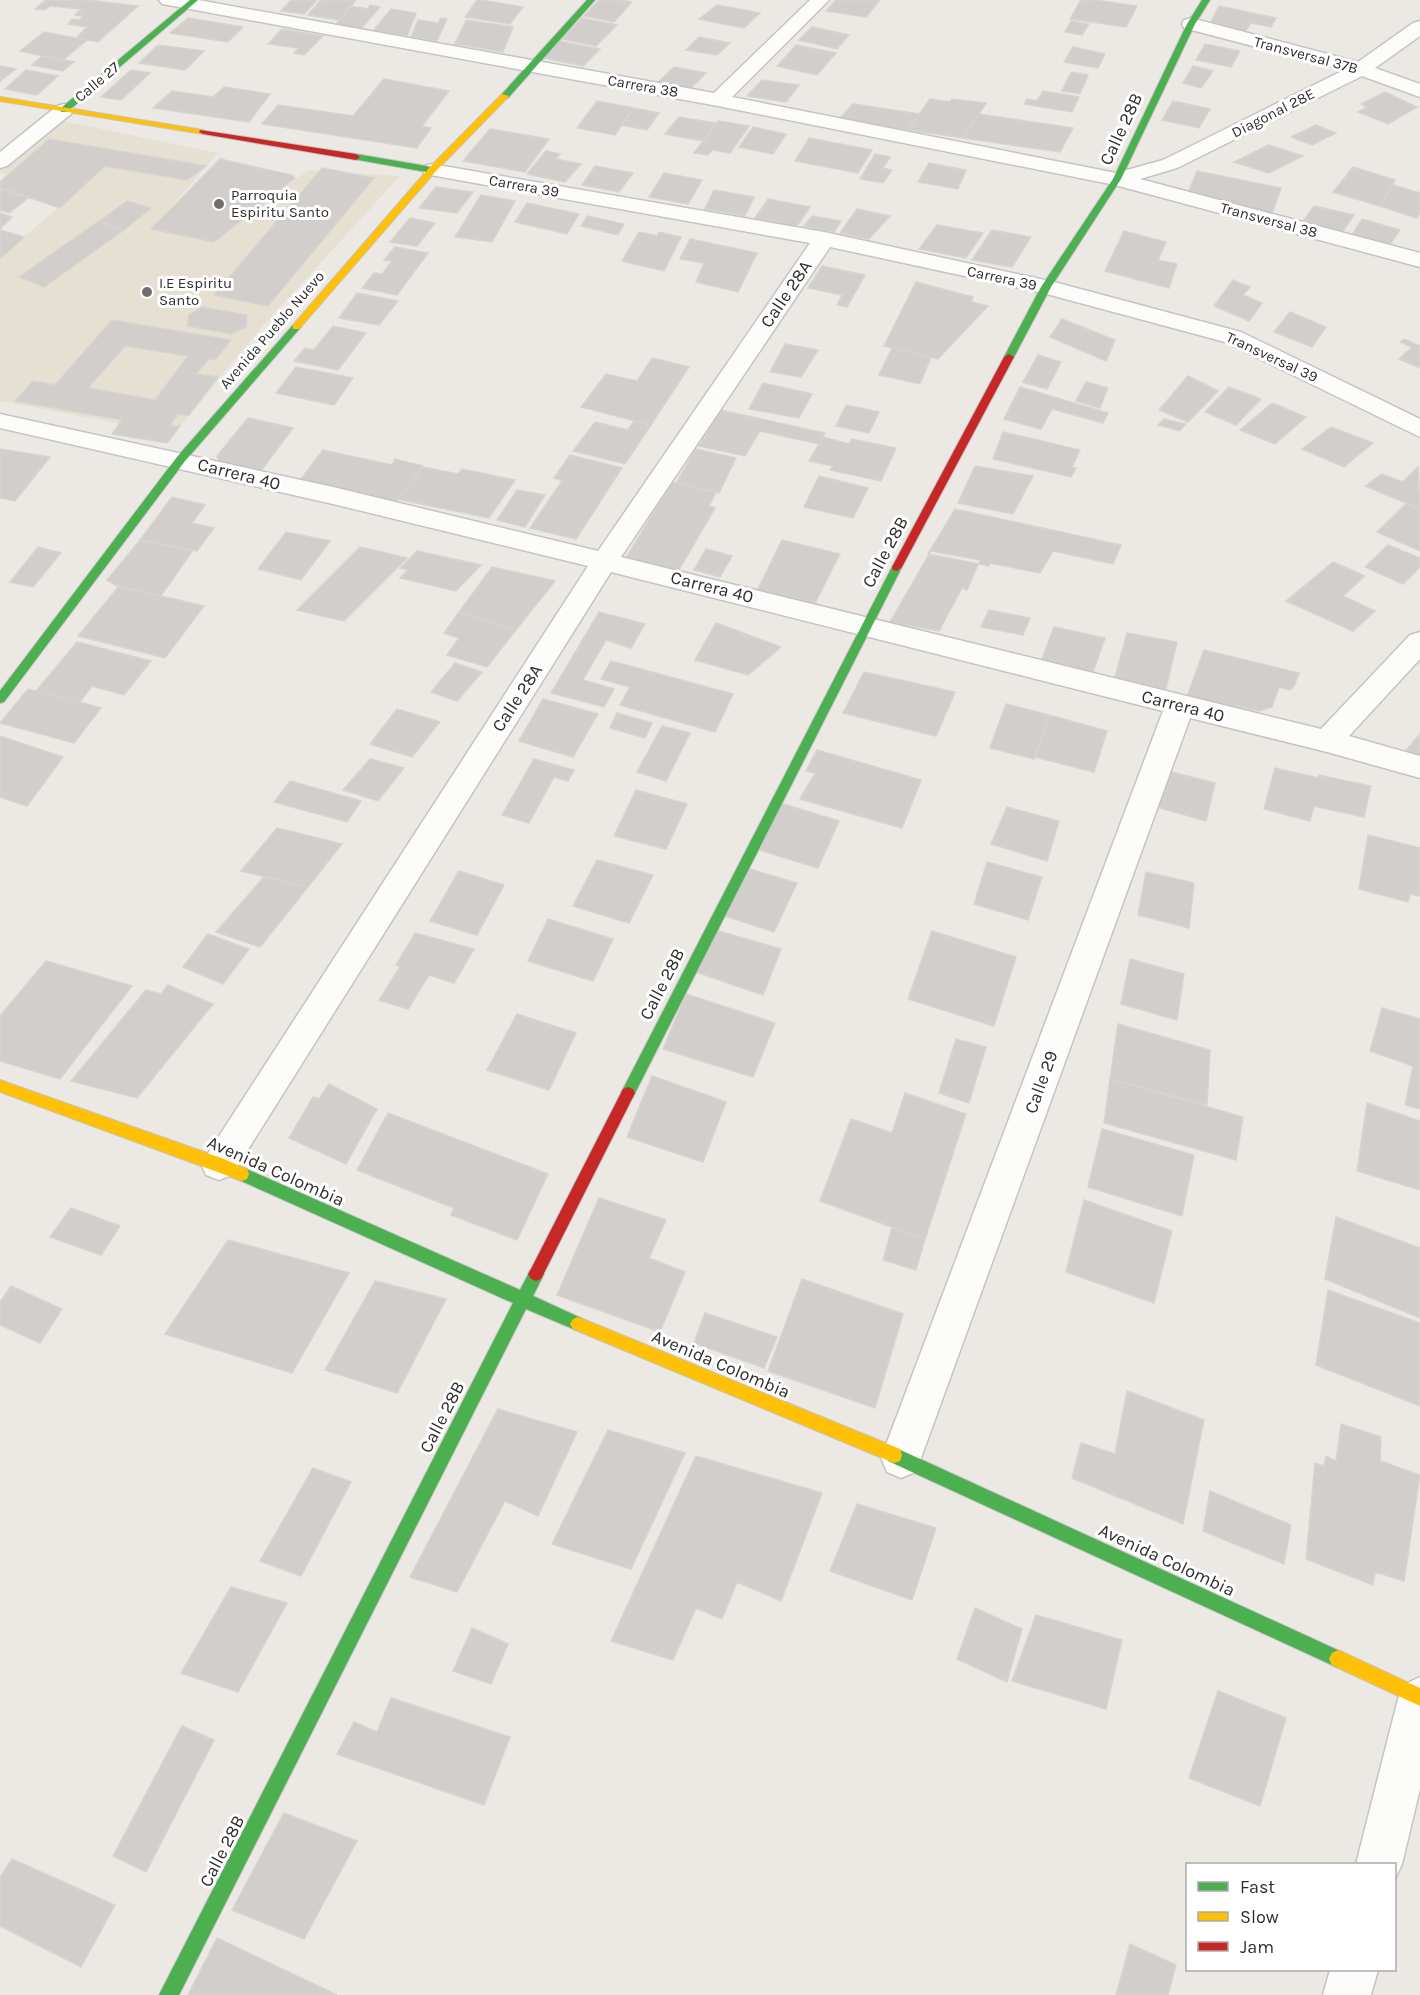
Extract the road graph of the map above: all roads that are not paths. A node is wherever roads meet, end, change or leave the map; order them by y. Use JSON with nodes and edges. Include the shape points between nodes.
{"nodes":[{"id":1,"x":168,"y":0,"type":"edge"},
{"id":2,"x":591,"y":0,"type":"edge"},
{"id":3,"x":820,"y":0,"type":"edge"},
{"id":4,"x":1206,"y":0,"type":"edge"},
{"id":5,"x":192,"y":2,"type":"edge"},
{"id":6,"x":1191,"y":24,"type":"junction"},
{"id":7,"x":1420,"y":27,"type":"edge"},
{"id":8,"x":533,"y":67,"type":"junction"},
{"id":9,"x":1360,"y":69,"type":"junction"},
{"id":10,"x":1420,"y":91,"type":"edge"},
{"id":11,"x":0,"y":99,"type":"edge"},
{"id":12,"x":718,"y":100,"type":"junction"},
{"id":13,"x":63,"y":110,"type":"junction"},
{"id":14,"x":0,"y":162,"type":"edge"},
{"id":15,"x":432,"y":170,"type":"junction"},
{"id":16,"x":1117,"y":179,"type":"junction"},
{"id":17,"x":824,"y":239,"type":"junction"},
{"id":18,"x":1420,"y":260,"type":"edge"},
{"id":19,"x":1046,"y":287,"type":"junction"},
{"id":20,"x":0,"y":422,"type":"edge"},
{"id":21,"x":1420,"y":429,"type":"edge"},
{"id":22,"x":181,"y":459,"type":"junction"},
{"id":23,"x":605,"y":560,"type":"junction"},
{"id":24,"x":866,"y":626,"type":"junction"},
{"id":25,"x":1420,"y":642,"type":"edge"},
{"id":26,"x":0,"y":699,"type":"edge"},
{"id":27,"x":1180,"y":705,"type":"junction"},
{"id":28,"x":1327,"y":741,"type":"junction"},
{"id":29,"x":1420,"y":767,"type":"edge"},
{"id":30,"x":0,"y":1086,"type":"edge"},
{"id":31,"x":219,"y":1164,"type":"junction"},
{"id":32,"x":521,"y":1300,"type":"junction"},
{"id":33,"x":901,"y":1458,"type":"junction"},
{"id":34,"x":1420,"y":1698,"type":"edge"},
{"id":35,"x":1380,"y":1863,"type":"edge"},
{"id":36,"x":1354,"y":1971,"type":"edge"},
{"id":37,"x":169,"y":1995,"type":"edge"},
{"id":38,"x":1347,"y":1995,"type":"edge"}],
"edges":[{"from":1,"to":5,"type":"street","name":"Carrera 38"},
{"from":2,"to":8,"type":"street","name":"Avenida Pueblo Nuevo"},
{"from":3,"to":12,"type":"street"},
{"from":4,"to":6,"type":"street","name":"Calle 28B"},
{"from":5,"to":8,"type":"street","name":"Carrera 38"},
{"from":5,"to":13,"type":"street","name":"Calle 27"},
{"from":6,"to":9,"type":"street","name":"Transversal 37B"},
{"from":6,"to":16,"type":"street","name":"Calle 28B"},
{"from":7,"to":9,"type":"street","name":"Diagonal 28E"},
{"from":8,"to":12,"type":"street","name":"Carrera 38"},
{"from":8,"to":15,"type":"street","name":"Avenida Pueblo Nuevo"},
{"from":9,"to":10,"type":"street","name":"Transversal 37B"},
{"from":9,"to":16,"type":"street","name":"Diagonal 28E","via":[[1170,164]]},
{"from":11,"to":13,"type":"street","name":"Carrera 39"},
{"from":12,"to":16,"type":"street","name":"Carrera 38"},
{"from":13,"to":14,"type":"street","name":"Calle 27"},
{"from":13,"to":15,"type":"street","name":"Carrera 39"},
{"from":15,"to":17,"type":"street","name":"Carrera 39"},
{"from":15,"to":22,"type":"street","name":"Avenida Pueblo Nuevo"},
{"from":16,"to":18,"type":"street","name":"Transversal 38"},
{"from":16,"to":19,"type":"street","name":"Calle 28B"},
{"from":17,"to":19,"type":"street","name":"Carrera 39"},
{"from":17,"to":23,"type":"street","name":"Calle 28A"},
{"from":19,"to":21,"type":"street","name":"Transversal 39","via":[[1233,337]]},
{"from":19,"to":24,"type":"street","name":"Calle 28B"},
{"from":20,"to":22,"type":"street","name":"Carrera 40"},
{"from":22,"to":23,"type":"street","name":"Carrera 40"},
{"from":22,"to":26,"type":"street","name":"Avenida Pueblo Nuevo"},
{"from":23,"to":24,"type":"street","name":"Carrera 40"},
{"from":23,"to":31,"type":"street","name":"Calle 28A"},
{"from":24,"to":27,"type":"street","name":"Carrera 40"},
{"from":24,"to":32,"type":"street","name":"Calle 28B"},
{"from":25,"to":28,"type":"street"},
{"from":27,"to":28,"type":"street","name":"Carrera 40"},
{"from":27,"to":33,"type":"street","name":"Calle 29"},
{"from":28,"to":29,"type":"street","name":"Carrera 40"},
{"from":30,"to":31,"type":"street","name":"Avenida Colombia"},
{"from":31,"to":32,"type":"street","name":"Avenida Colombia"},
{"from":32,"to":33,"type":"street","name":"Avenida Colombia"},
{"from":32,"to":37,"type":"street","name":"Calle 28B"},
{"from":33,"to":34,"type":"street","name":"Avenida Colombia"},
{"from":34,"to":35,"type":"street"},
{"from":36,"to":38,"type":"street"}]}
